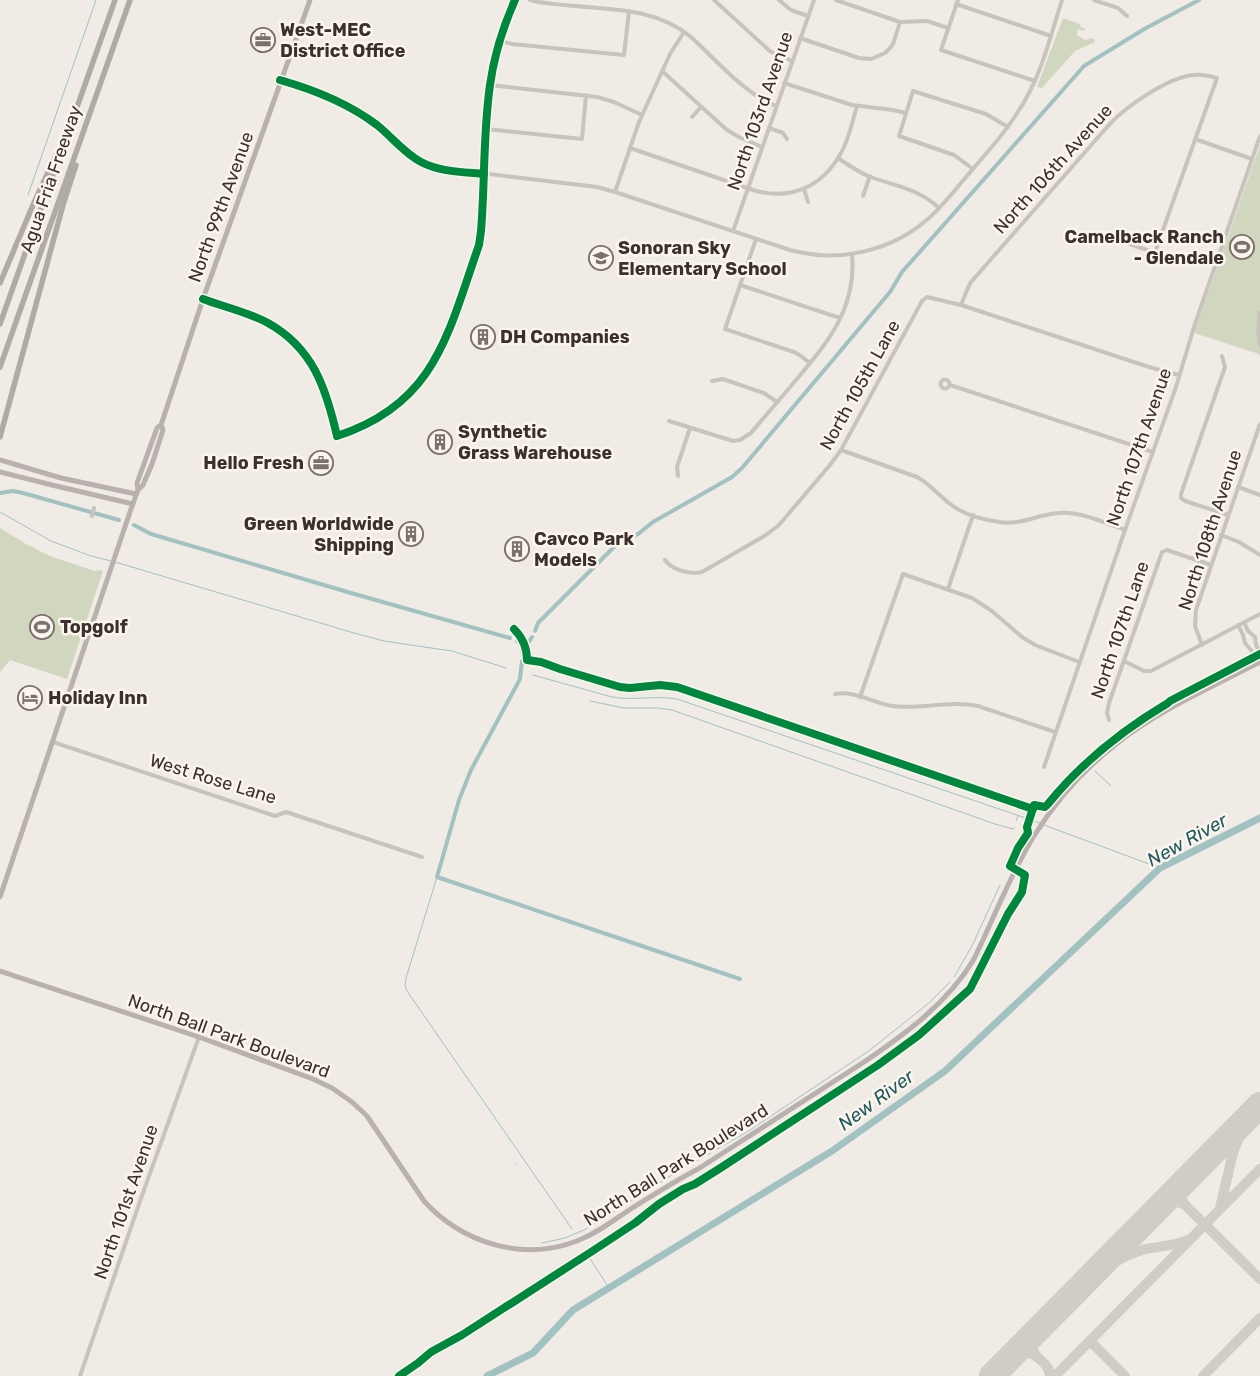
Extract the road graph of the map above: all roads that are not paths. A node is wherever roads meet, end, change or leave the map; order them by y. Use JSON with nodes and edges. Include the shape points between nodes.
{"nodes":[{"id":1,"x":115,"y":0,"type":"edge"},
{"id":2,"x":130,"y":0,"type":"edge"},
{"id":3,"x":310,"y":0,"type":"edge"},
{"id":4,"x":515,"y":0,"type":"edge"},
{"id":5,"x":530,"y":0,"type":"edge"},
{"id":6,"x":714,"y":0,"type":"edge"},
{"id":7,"x":779,"y":0,"type":"edge"},
{"id":8,"x":814,"y":0,"type":"edge"},
{"id":9,"x":836,"y":0,"type":"edge"},
{"id":10,"x":1062,"y":0,"type":"edge"},
{"id":11,"x":1094,"y":0,"type":"edge"},
{"id":12,"x":547,"y":2,"type":"edge"},
{"id":13,"x":957,"y":2,"type":"edge"},
{"id":14,"x":629,"y":11,"type":"junction"},
{"id":15,"x":808,"y":16,"type":"junction"},
{"id":16,"x":1127,"y":16,"type":"dead end"},
{"id":17,"x":900,"y":22,"type":"junction"},
{"id":18,"x":948,"y":28,"type":"junction"},
{"id":19,"x":684,"y":32,"type":"junction"},
{"id":20,"x":1051,"y":36,"type":"junction"},
{"id":21,"x":800,"y":38,"type":"junction"},
{"id":22,"x":500,"y":41,"type":"junction"},
{"id":23,"x":792,"y":60,"type":"junction"},
{"id":24,"x":662,"y":71,"type":"junction"},
{"id":25,"x":280,"y":80,"type":"junction"},
{"id":26,"x":1035,"y":80,"type":"junction"},
{"id":27,"x":784,"y":83,"type":"junction"},
{"id":28,"x":490,"y":85,"type":"junction"},
{"id":29,"x":586,"y":95,"type":"junction"},
{"id":30,"x":776,"y":106,"type":"junction"},
{"id":31,"x":857,"y":106,"type":"junction"},
{"id":32,"x":701,"y":107,"type":"junction"},
{"id":33,"x":906,"y":113,"type":"junction"},
{"id":34,"x":642,"y":114,"type":"junction"},
{"id":35,"x":692,"y":117,"type":"dead end"},
{"id":36,"x":70,"y":126,"type":"junction"},
{"id":37,"x":1008,"y":127,"type":"junction"},
{"id":38,"x":769,"y":128,"type":"junction"},
{"id":39,"x":486,"y":129,"type":"junction"},
{"id":40,"x":84,"y":131,"type":"junction"},
{"id":41,"x":1260,"y":136,"type":"edge"},
{"id":42,"x":787,"y":139,"type":"dead end"},
{"id":43,"x":1195,"y":139,"type":"junction"},
{"id":44,"x":762,"y":147,"type":"junction"},
{"id":45,"x":630,"y":148,"type":"junction"},
{"id":46,"x":838,"y":158,"type":"junction"},
{"id":47,"x":1252,"y":159,"type":"junction"},
{"id":48,"x":973,"y":169,"type":"junction"},
{"id":49,"x":484,"y":174,"type":"junction"},
{"id":50,"x":870,"y":176,"type":"junction"},
{"id":51,"x":748,"y":188,"type":"junction"},
{"id":52,"x":804,"y":189,"type":"junction"},
{"id":53,"x":615,"y":192,"type":"junction"},
{"id":54,"x":863,"y":196,"type":"dead end"},
{"id":55,"x":808,"y":202,"type":"dead end"},
{"id":56,"x":938,"y":208,"type":"junction"},
{"id":57,"x":733,"y":231,"type":"junction"},
{"id":58,"x":1102,"y":234,"type":"dead end"},
{"id":59,"x":756,"y":239,"type":"junction"},
{"id":60,"x":852,"y":254,"type":"junction"},
{"id":61,"x":0,"y":283,"type":"edge"},
{"id":62,"x":740,"y":285,"type":"junction"},
{"id":63,"x":203,"y":299,"type":"junction"},
{"id":64,"x":961,"y":305,"type":"junction"},
{"id":65,"x":1260,"y":313,"type":"edge"},
{"id":66,"x":840,"y":318,"type":"junction"},
{"id":67,"x":0,"y":324,"type":"edge"},
{"id":68,"x":1260,"y":345,"type":"edge"},
{"id":69,"x":1222,"y":356,"type":"dead end"},
{"id":70,"x":810,"y":363,"type":"junction"},
{"id":71,"x":0,"y":367,"type":"edge"},
{"id":72,"x":1179,"y":375,"type":"junction"},
{"id":73,"x":712,"y":381,"type":"dead end"},
{"id":74,"x":950,"y":385,"type":"dead end"},
{"id":75,"x":777,"y":402,"type":"junction"},
{"id":76,"x":669,"y":421,"type":"dead end"},
{"id":77,"x":1260,"y":424,"type":"edge"},
{"id":78,"x":690,"y":428,"type":"junction"},
{"id":79,"x":0,"y":437,"type":"edge"},
{"id":80,"x":1255,"y":439,"type":"junction"},
{"id":81,"x":1260,"y":440,"type":"edge"},
{"id":82,"x":842,"y":450,"type":"junction"},
{"id":83,"x":1153,"y":452,"type":"junction"},
{"id":84,"x":0,"y":460,"type":"edge"},
{"id":85,"x":0,"y":472,"type":"edge"},
{"id":86,"x":678,"y":476,"type":"dead end"},
{"id":87,"x":1238,"y":486,"type":"junction"},
{"id":88,"x":137,"y":492,"type":"junction"},
{"id":89,"x":1260,"y":496,"type":"edge"},
{"id":90,"x":133,"y":504,"type":"junction"},
{"id":91,"x":94,"y":508,"type":"dead end"},
{"id":92,"x":973,"y":515,"type":"junction"},
{"id":93,"x":1228,"y":515,"type":"junction"},
{"id":94,"x":92,"y":516,"type":"dead end"},
{"id":95,"x":1125,"y":530,"type":"junction"},
{"id":96,"x":1222,"y":535,"type":"junction"},
{"id":97,"x":1260,"y":555,"type":"edge"},
{"id":98,"x":665,"y":560,"type":"dead end"},
{"id":99,"x":1211,"y":565,"type":"junction"},
{"id":100,"x":948,"y":589,"type":"junction"},
{"id":101,"x":1260,"y":614,"type":"edge"},
{"id":102,"x":1244,"y":622,"type":"junction"},
{"id":103,"x":1238,"y":626,"type":"junction"},
{"id":104,"x":1250,"y":633,"type":"junction"},
{"id":105,"x":1243,"y":637,"type":"junction"},
{"id":106,"x":1202,"y":645,"type":"junction"},
{"id":107,"x":1260,"y":653,"type":"edge"},
{"id":108,"x":1124,"y":661,"type":"junction"},
{"id":109,"x":1079,"y":662,"type":"junction"},
{"id":110,"x":1260,"y":662,"type":"edge"},
{"id":111,"x":835,"y":694,"type":"dead end"},
{"id":112,"x":860,"y":697,"type":"junction"},
{"id":113,"x":1109,"y":720,"type":"dead end"},
{"id":114,"x":1055,"y":732,"type":"junction"},
{"id":115,"x":53,"y":742,"type":"junction"},
{"id":116,"x":1044,"y":766,"type":"dead end"},
{"id":117,"x":422,"y":857,"type":"dead end"},
{"id":118,"x":0,"y":897,"type":"edge"},
{"id":119,"x":0,"y":971,"type":"edge"},
{"id":120,"x":199,"y":1037,"type":"junction"},
{"id":121,"x":80,"y":1376,"type":"edge"}],
"edges":[{"from":1,"to":36,"type":"highway","name":"Agua Fria Freeway"},
{"from":2,"to":40,"type":"highway","name":"Agua Fria Freeway"},
{"from":3,"to":25,"type":"main road","name":"North 99th Avenue"},
{"from":4,"to":22,"type":"street"},
{"from":5,"to":12,"type":"street"},
{"from":6,"to":23,"type":"street","via":[[772,52]]},
{"from":7,"to":15,"type":"street","via":[[791,10]]},
{"from":8,"to":15,"type":"street","name":"North 103rd Avenue"},
{"from":9,"to":17,"type":"street"},
{"from":10,"to":20,"type":"street"},
{"from":11,"to":16,"type":"street","via":[[1118,8]]},
{"from":12,"to":14,"type":"street"},
{"from":13,"to":18,"type":"street"},
{"from":13,"to":20,"type":"street"},
{"from":14,"to":19,"type":"street","via":[[663,19]]},
{"from":14,"to":22,"type":"street","via":[[624,55]]},
{"from":15,"to":21,"type":"street","name":"North 103rd Avenue"},
{"from":17,"to":18,"type":"street","via":[[927,21]]},
{"from":17,"to":21,"type":"street","via":[[893,44],[885,53],[871,59]]},
{"from":18,"to":26,"type":"street","via":[[941,50]]},
{"from":19,"to":24,"type":"street"},
{"from":19,"to":30,"type":"street","via":[[749,91]]},
{"from":20,"to":26,"type":"street"},
{"from":21,"to":23,"type":"street","name":"North 103rd Avenue"},
{"from":22,"to":28,"type":"street"},
{"from":23,"to":27,"type":"street","name":"North 103rd Avenue"},
{"from":24,"to":32,"type":"street"},
{"from":24,"to":34,"type":"street"},
{"from":25,"to":49,"type":"street","via":[[346,105],[426,164],[444,170]]},
{"from":25,"to":63,"type":"main road","name":"North 99th Avenue"},
{"from":26,"to":37,"type":"street"},
{"from":27,"to":30,"type":"street","name":"North 103rd Avenue"},
{"from":27,"to":31,"type":"street"},
{"from":28,"to":29,"type":"street"},
{"from":28,"to":39,"type":"street"},
{"from":29,"to":34,"type":"street","via":[[606,99]]},
{"from":29,"to":39,"type":"street","via":[[582,139]]},
{"from":30,"to":38,"type":"street","name":"North 103rd Avenue"},
{"from":31,"to":33,"type":"street"},
{"from":31,"to":46,"type":"street","via":[[848,139]]},
{"from":32,"to":35,"type":"street"},
{"from":32,"to":44,"type":"street","via":[[732,134]]},
{"from":33,"to":37,"type":"street","via":[[913,91],[986,114]]},
{"from":33,"to":48,"type":"street","via":[[899,136],[954,155]]},
{"from":34,"to":45,"type":"street"},
{"from":36,"to":61,"type":"highway"},
{"from":36,"to":67,"type":"highway","name":"Agua Fria Freeway"},
{"from":37,"to":48,"type":"street"},
{"from":38,"to":42,"type":"street","via":[[783,133]]},
{"from":38,"to":44,"type":"street","name":"North 103rd Avenue"},
{"from":39,"to":49,"type":"street"},
{"from":40,"to":71,"type":"highway","name":"Agua Fria Freeway"},
{"from":40,"to":79,"type":"highway"},
{"from":41,"to":47,"type":"street","name":"North 107th Avenue"},
{"from":43,"to":47,"type":"street"},
{"from":43,"to":58,"type":"street","via":[[1156,253]]},
{"from":43,"to":64,"type":"street","name":"North 106th Avenue","via":[[1217,78],[1193,75],[1176,79],[1123,111],[971,282]]},
{"from":44,"to":51,"type":"street","name":"North 103rd Avenue"},
{"from":45,"to":51,"type":"street"},
{"from":45,"to":53,"type":"street"},
{"from":46,"to":50,"type":"street"},
{"from":46,"to":52,"type":"street","via":[[825,175]]},
{"from":47,"to":72,"type":"street","name":"North 107th Avenue"},
{"from":48,"to":56,"type":"street"},
{"from":49,"to":53,"type":"street","via":[[579,184]]},
{"from":49,"to":63,"type":"street","via":[[479,245],[446,336],[432,364],[415,388],[397,405],[355,430],[337,436],[320,379],[296,344],[266,322]]},
{"from":50,"to":54,"type":"street"},
{"from":50,"to":56,"type":"street","via":[[918,193]]},
{"from":51,"to":52,"type":"street","via":[[776,194]]},
{"from":51,"to":57,"type":"street","name":"North 103rd Avenue"},
{"from":52,"to":55,"type":"street"},
{"from":53,"to":57,"type":"street"},
{"from":56,"to":60,"type":"street","via":[[897,240]]},
{"from":57,"to":59,"type":"street"},
{"from":59,"to":60,"type":"street","via":[[809,254]]},
{"from":59,"to":62,"type":"street"},
{"from":60,"to":66,"type":"street","via":[[853,281]]},
{"from":62,"to":66,"type":"street"},
{"from":62,"to":70,"type":"street","via":[[725,329],[794,352]]},
{"from":63,"to":88,"type":"main road","name":"North 99th Avenue","via":[[161,425],[157,428],[137,483]]},
{"from":64,"to":72,"type":"street"},
{"from":64,"to":82,"type":"street","name":"North 105th Lane","via":[[931,297],[924,299]]},
{"from":65,"to":68,"type":"street"},
{"from":66,"to":70,"type":"street"},
{"from":69,"to":93,"type":"street","via":[[1225,367],[1181,498]]},
{"from":70,"to":75,"type":"street"},
{"from":72,"to":83,"type":"street","name":"North 107th Avenue"},
{"from":73,"to":75,"type":"street","via":[[723,379],[764,393]]},
{"from":74,"to":83,"type":"street"},
{"from":75,"to":78,"type":"street","via":[[751,433],[740,440],[726,440]]},
{"from":76,"to":78,"type":"street"},
{"from":77,"to":80,"type":"street","name":"North 108th Avenue"},
{"from":78,"to":86,"type":"street","via":[[677,467]]},
{"from":80,"to":81,"type":"street"},
{"from":80,"to":87,"type":"street","name":"North 108th Avenue"},
{"from":82,"to":92,"type":"street","via":[[912,475],[959,510]]},
{"from":82,"to":98,"type":"street","name":"North 105th Lane","via":[[784,520],[766,535],[698,573],[673,567]]},
{"from":83,"to":95,"type":"street","name":"North 107th Avenue"},
{"from":84,"to":88,"type":"main road","via":[[61,478]]},
{"from":85,"to":90,"type":"main road"},
{"from":87,"to":89,"type":"street"},
{"from":87,"to":93,"type":"street","name":"North 108th Avenue"},
{"from":88,"to":90,"type":"main road","name":"North 99th Avenue"},
{"from":90,"to":115,"type":"main road","name":"North 99th Avenue"},
{"from":91,"to":94,"type":"street"},
{"from":92,"to":95,"type":"street","via":[[1006,523],[1065,513]]},
{"from":92,"to":100,"type":"street"},
{"from":93,"to":96,"type":"street","name":"North 108th Avenue"},
{"from":95,"to":109,"type":"street","name":"North 107th Avenue"},
{"from":96,"to":97,"type":"street"},
{"from":96,"to":99,"type":"street","name":"North 108th Avenue"},
{"from":99,"to":106,"type":"street","name":"North 108th Avenue","via":[[1194,618]]},
{"from":99,"to":108,"type":"street","name":"North 107th Lane","via":[[1167,550],[1161,554]]},
{"from":100,"to":109,"type":"street","via":[[987,607],[1035,645]]},
{"from":100,"to":112,"type":"street","via":[[903,574]]},
{"from":101,"to":102,"type":"street"},
{"from":102,"to":103,"type":"street"},
{"from":102,"to":104,"type":"street"},
{"from":103,"to":105,"type":"street"},
{"from":103,"to":106,"type":"street"},
{"from":104,"to":105,"type":"street"},
{"from":104,"to":107,"type":"street","via":[[1255,637]]},
{"from":105,"to":110,"type":"street"},
{"from":106,"to":108,"type":"street","via":[[1146,672]]},
{"from":108,"to":113,"type":"street","name":"North 107th Lane","via":[[1108,710]]},
{"from":109,"to":114,"type":"street","name":"North 107th Avenue"},
{"from":110,"to":120,"type":"main road","name":"North Ball Park Boulevard","via":[[1142,726],[1115,744],[1074,784],[1035,834],[967,971],[931,1010],[864,1062],[577,1241],[527,1250],[505,1248],[457,1229],[424,1201],[367,1116],[344,1096],[318,1081]]},
{"from":111,"to":112,"type":"street","via":[[843,692]]},
{"from":112,"to":114,"type":"street","via":[[900,706],[978,706]]},
{"from":114,"to":116,"type":"street","name":"North 107th Avenue"},
{"from":115,"to":117,"type":"street","name":"West Rose Lane","via":[[275,816],[286,812]]},
{"from":115,"to":118,"type":"main road","name":"North 99th Avenue"},
{"from":119,"to":120,"type":"main road","name":"North Ball Park Boulevard"},
{"from":120,"to":121,"type":"street","name":"North 101st Avenue"}]}
